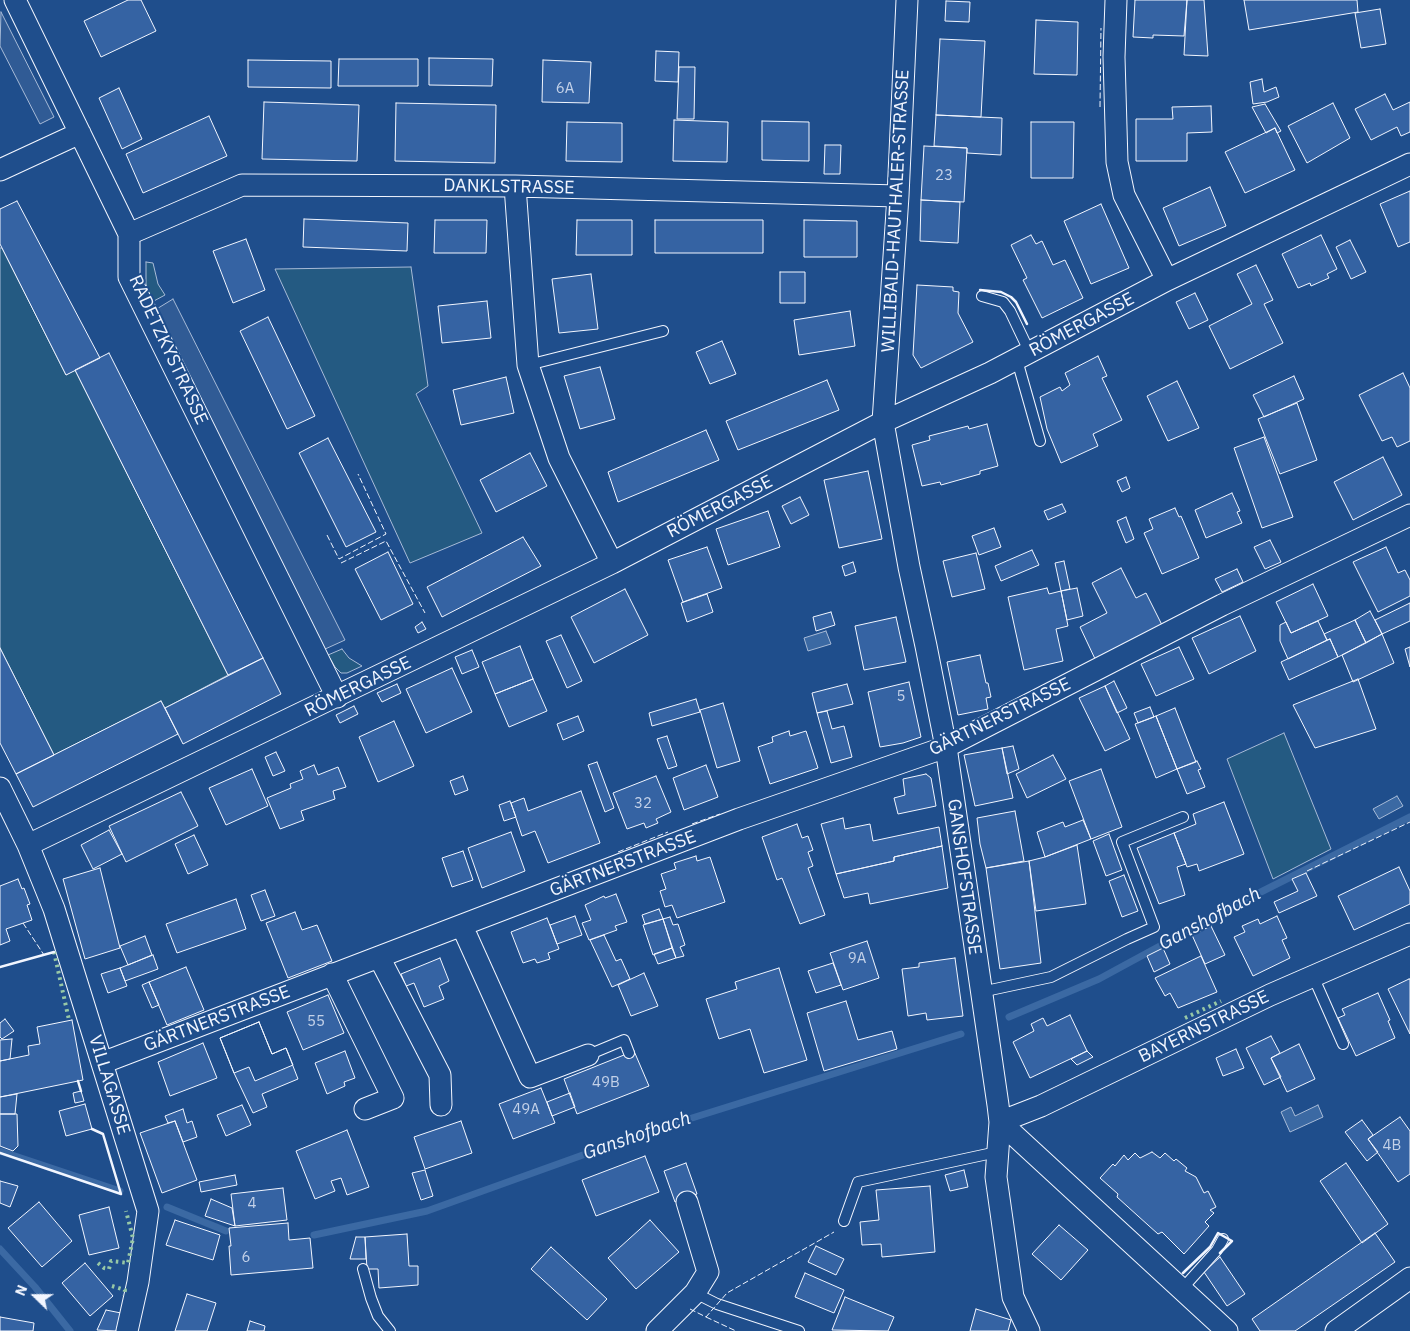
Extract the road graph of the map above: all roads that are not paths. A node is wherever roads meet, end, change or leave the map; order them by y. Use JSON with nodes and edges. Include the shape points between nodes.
{"nodes":[{"id":1,"x":15,"y":0,"type":"edge"},
{"id":2,"x":907,"y":0,"type":"edge"},
{"id":3,"x":1116,"y":0,"type":"edge"},
{"id":4,"x":80,"y":134,"type":"junction"},
{"id":5,"x":1410,"y":164,"type":"edge"},
{"id":6,"x":0,"y":170,"type":"edge"},
{"id":7,"x":515,"y":186,"type":"junction"},
{"id":8,"x":898,"y":196,"type":"junction"},
{"id":9,"x":130,"y":234,"type":"junction"},
{"id":10,"x":1167,"y":280,"type":"junction"},
{"id":11,"x":982,"y":296,"type":"dead end"},
{"id":12,"x":663,"y":331,"type":"dead end"},
{"id":13,"x":1023,"y":356,"type":"junction"},
{"id":14,"x":528,"y":365,"type":"junction"},
{"id":15,"x":883,"y":422,"type":"junction"},
{"id":16,"x":1040,"y":441,"type":"dead end"},
{"id":17,"x":1410,"y":515,"type":"edge"},
{"id":18,"x":612,"y":563,"type":"junction"},
{"id":19,"x":337,"y":697,"type":"junction"},
{"id":20,"x":946,"y":747,"type":"junction"},
{"id":21,"x":0,"y":788,"type":"edge"},
{"id":22,"x":1184,"y":816,"type":"dead end"},
{"id":23,"x":28,"y":845,"type":"junction"},
{"id":24,"x":462,"y":926,"type":"junction"},
{"id":25,"x":1410,"y":934,"type":"edge"},
{"id":26,"x":379,"y":957,"type":"junction"},
{"id":27,"x":332,"y":974,"type":"junction"},
{"id":28,"x":1312,"y":976,"type":"junction"},
{"id":29,"x":981,"y":992,"type":"junction"},
{"id":30,"x":1343,"y":1044,"type":"dead end"},
{"id":31,"x":629,"y":1053,"type":"dead end"},
{"id":32,"x":588,"y":1055,"type":"joint"},
{"id":33,"x":102,"y":1063,"type":"junction"},
{"id":34,"x":441,"y":1105,"type":"dead end"},
{"id":35,"x":365,"y":1109,"type":"dead end"},
{"id":36,"x":1000,"y":1122,"type":"junction"},
{"id":37,"x":997,"y":1152,"type":"junction"},
{"id":38,"x":687,"y":1202,"type":"dead end"},
{"id":39,"x":844,"y":1221,"type":"dead end"},
{"id":40,"x":1223,"y":1239,"type":"dead end"},
{"id":41,"x":363,"y":1269,"type":"dead end"},
{"id":42,"x":1410,"y":1278,"type":"edge"},
{"id":43,"x":1182,"y":1288,"type":"junction"},
{"id":44,"x":695,"y":1294,"type":"junction"},
{"id":45,"x":127,"y":1331,"type":"edge"},
{"id":46,"x":390,"y":1331,"type":"edge"},
{"id":47,"x":657,"y":1331,"type":"edge"},
{"id":48,"x":799,"y":1331,"type":"edge"},
{"id":49,"x":1029,"y":1331,"type":"edge"},
{"id":50,"x":1227,"y":1331,"type":"edge"},
{"id":51,"x":1336,"y":1331,"type":"edge"}],
"edges":[{"from":1,"to":4,"type":"street","name":"RADETZKYSTRASSE"},
{"from":2,"to":8,"type":"street","name":"WILLIBALD-HAUTHALER-STRASSE"},
{"from":3,"to":10,"type":"street","via":[[1117,162],[1124,195]]},
{"from":4,"to":6,"type":"street"},
{"from":4,"to":9,"type":"street","name":"RADETZKYSTRASSE"},
{"from":5,"to":10,"type":"street","name":"RÖMERGASSE"},
{"from":7,"to":8,"type":"street","name":"DANKLSTRASSE"},
{"from":7,"to":9,"type":"street","name":"DANKLSTRASSE","via":[[242,185]]},
{"from":7,"to":14,"type":"street"},
{"from":8,"to":15,"type":"street","name":"WILLIBALD-HAUTHALER-STRASSE"},
{"from":9,"to":19,"type":"street","name":"RADETZKYSTRASSE","via":[[129,277]]},
{"from":10,"to":13,"type":"street","name":"RÖMERGASSE"},
{"from":11,"to":13,"type":"lane","via":[[1003,302],[1010,311]]},
{"from":12,"to":14,"type":"lane"},
{"from":13,"to":15,"type":"street","name":"RÖMERGASSE"},
{"from":13,"to":16,"type":"lane"},
{"from":14,"to":18,"type":"street","via":[[559,458]]},
{"from":15,"to":18,"type":"street","name":"RÖMERGASSE"},
{"from":15,"to":20,"type":"street","name":"GANSHOFSTRASSE"},
{"from":17,"to":20,"type":"street","name":"GÄRTNERSTRASSE","via":[[1222,605]]},
{"from":18,"to":19,"type":"street","name":"RÖMERGASSE"},
{"from":19,"to":23,"type":"street","name":"RÖMERGASSE"},
{"from":20,"to":24,"type":"street","name":"GÄRTNERSTRASSE","via":[[739,819]]},
{"from":20,"to":29,"type":"street","name":"GANSHOFSTRASSE"},
{"from":21,"to":23,"type":"street","name":"VILLAGASSE"},
{"from":22,"to":29,"type":"lane","via":[[1122,842],[1154,927],[1051,977]]},
{"from":23,"to":33,"type":"street","name":"VILLAGASSE","via":[[54,909]]},
{"from":24,"to":26,"type":"street","name":"GÄRTNERSTRASSE"},
{"from":24,"to":32,"type":"street","via":[[530,1077]]},
{"from":25,"to":28,"type":"street","name":"BAYERNSTRASSE"},
{"from":26,"to":27,"type":"street","name":"GÄRTNERSTRASSE"},
{"from":26,"to":34,"type":"street","via":[[440,1075]]},
{"from":27,"to":33,"type":"street","name":"GÄRTNERSTRASSE"},
{"from":27,"to":35,"type":"street","via":[[393,1098]]},
{"from":28,"to":30,"type":"lane"},
{"from":28,"to":36,"type":"street","name":"BAYERNSTRASSE","via":[[1042,1106]]},
{"from":29,"to":36,"type":"street","name":"GANSHOFSTRASSE"},
{"from":31,"to":32,"type":"lane","via":[[624,1040]]},
{"from":33,"to":45,"type":"street","name":"VILLAGASSE","via":[[145,1201],[138,1282]]},
{"from":36,"to":37,"type":"street","name":"GANSHOFSTRASSE"},
{"from":36,"to":43,"type":"street"},
{"from":37,"to":39,"type":"lane","via":[[858,1182]]},
{"from":37,"to":49,"type":"street","name":"GANSHOFSTRASSE","via":[[996,1177],[1013,1297]]},
{"from":38,"to":44,"type":"street","via":[[708,1272]]},
{"from":40,"to":43,"type":"lane"},
{"from":41,"to":46,"type":"lane","via":[[378,1316]]},
{"from":42,"to":51,"type":"street"},
{"from":43,"to":50,"type":"street"},
{"from":44,"to":47,"type":"street"},
{"from":44,"to":48,"type":"lane"}]}
